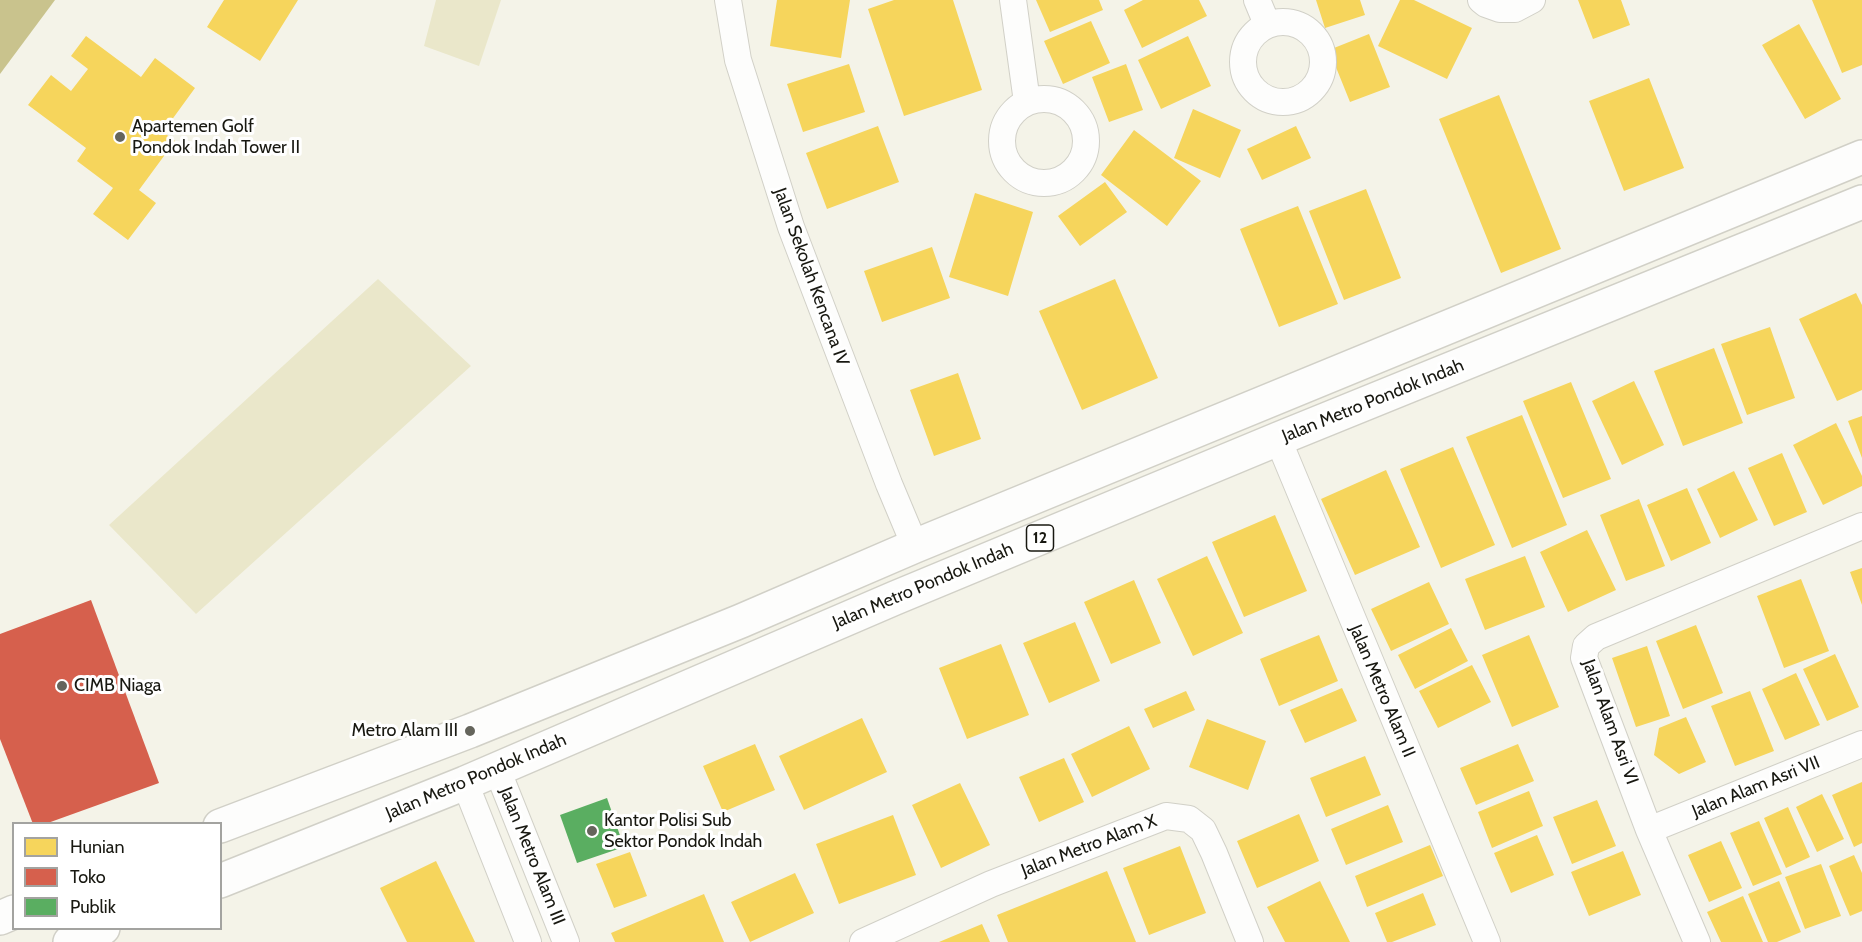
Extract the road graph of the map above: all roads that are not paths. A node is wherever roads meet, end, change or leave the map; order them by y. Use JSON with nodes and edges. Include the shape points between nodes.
{"nodes":[{"id":1,"x":728,"y":0,"type":"edge"},
{"id":2,"x":1013,"y":0,"type":"edge"},
{"id":3,"x":1257,"y":0,"type":"edge"},
{"id":4,"x":1481,"y":0,"type":"edge"},
{"id":5,"x":1532,"y":0,"type":"edge"},
{"id":6,"x":1267,"y":24,"type":"dead end"},
{"id":7,"x":1028,"y":102,"type":"dead end"},
{"id":8,"x":1862,"y":157,"type":"edge"},
{"id":9,"x":1862,"y":202,"type":"edge"},
{"id":10,"x":1278,"y":439,"type":"junction"},
{"id":11,"x":1862,"y":526,"type":"edge"},
{"id":12,"x":915,"y":546,"type":"junction"},
{"id":13,"x":1862,"y":744,"type":"edge"},
{"id":14,"x":497,"y":769,"type":"junction"},
{"id":15,"x":465,"y":783,"type":"junction"},
{"id":16,"x":222,"y":825,"type":"edge"},
{"id":17,"x":1649,"y":830,"type":"junction"},
{"id":18,"x":222,"y":880,"type":"edge"},
{"id":19,"x":98,"y":930,"type":"edge"},
{"id":20,"x":69,"y":942,"type":"edge"},
{"id":21,"x":528,"y":942,"type":"edge"},
{"id":22,"x":566,"y":942,"type":"edge"},
{"id":23,"x":863,"y":942,"type":"edge"},
{"id":24,"x":1250,"y":942,"type":"edge"},
{"id":25,"x":1487,"y":942,"type":"edge"},
{"id":26,"x":1697,"y":942,"type":"edge"}],
"edges":[{"from":1,"to":12,"type":"street","name":"Jalan Sekolah Kencana IV","via":[[738,60],[791,227]]},
{"from":2,"to":7,"type":"street"},
{"from":3,"to":6,"type":"street"},
{"from":4,"to":5,"type":"street","via":[[1500,9],[1515,9]]},
{"from":8,"to":12,"type":"highway","number":"12"},
{"from":9,"to":10,"type":"highway","name":"Jalan Metro Pondok Indah","number":"12"},
{"from":10,"to":14,"type":"highway","name":"Jalan Metro Pondok Indah","number":"12"},
{"from":10,"to":25,"type":"street","name":"Jalan Metro Alam II"},
{"from":11,"to":17,"type":"street","name":"Jalan Alam Asri VI","via":[[1596,637],[1586,646],[1584,658]]},
{"from":12,"to":16,"type":"highway","number":"12","via":[[470,731]]},
{"from":13,"to":17,"type":"street","name":"Jalan Alam Asri VII"},
{"from":14,"to":15,"type":"highway","name":"Jalan Metro Pondok Indah","number":"12"},
{"from":14,"to":22,"type":"street","name":"Jalan Metro Alam III"},
{"from":15,"to":18,"type":"highway","name":"Jalan Metro Pondok Indah","number":"12"},
{"from":15,"to":21,"type":"street","name":"Jalan Metro Alam III"},
{"from":17,"to":26,"type":"street","name":"Jalan Alam Asri VI"},
{"from":19,"to":20,"type":"highway"},
{"from":23,"to":24,"type":"street","name":"Jalan Metro Alam X","via":[[991,884],[1166,816],[1189,819],[1203,830]]}]}
